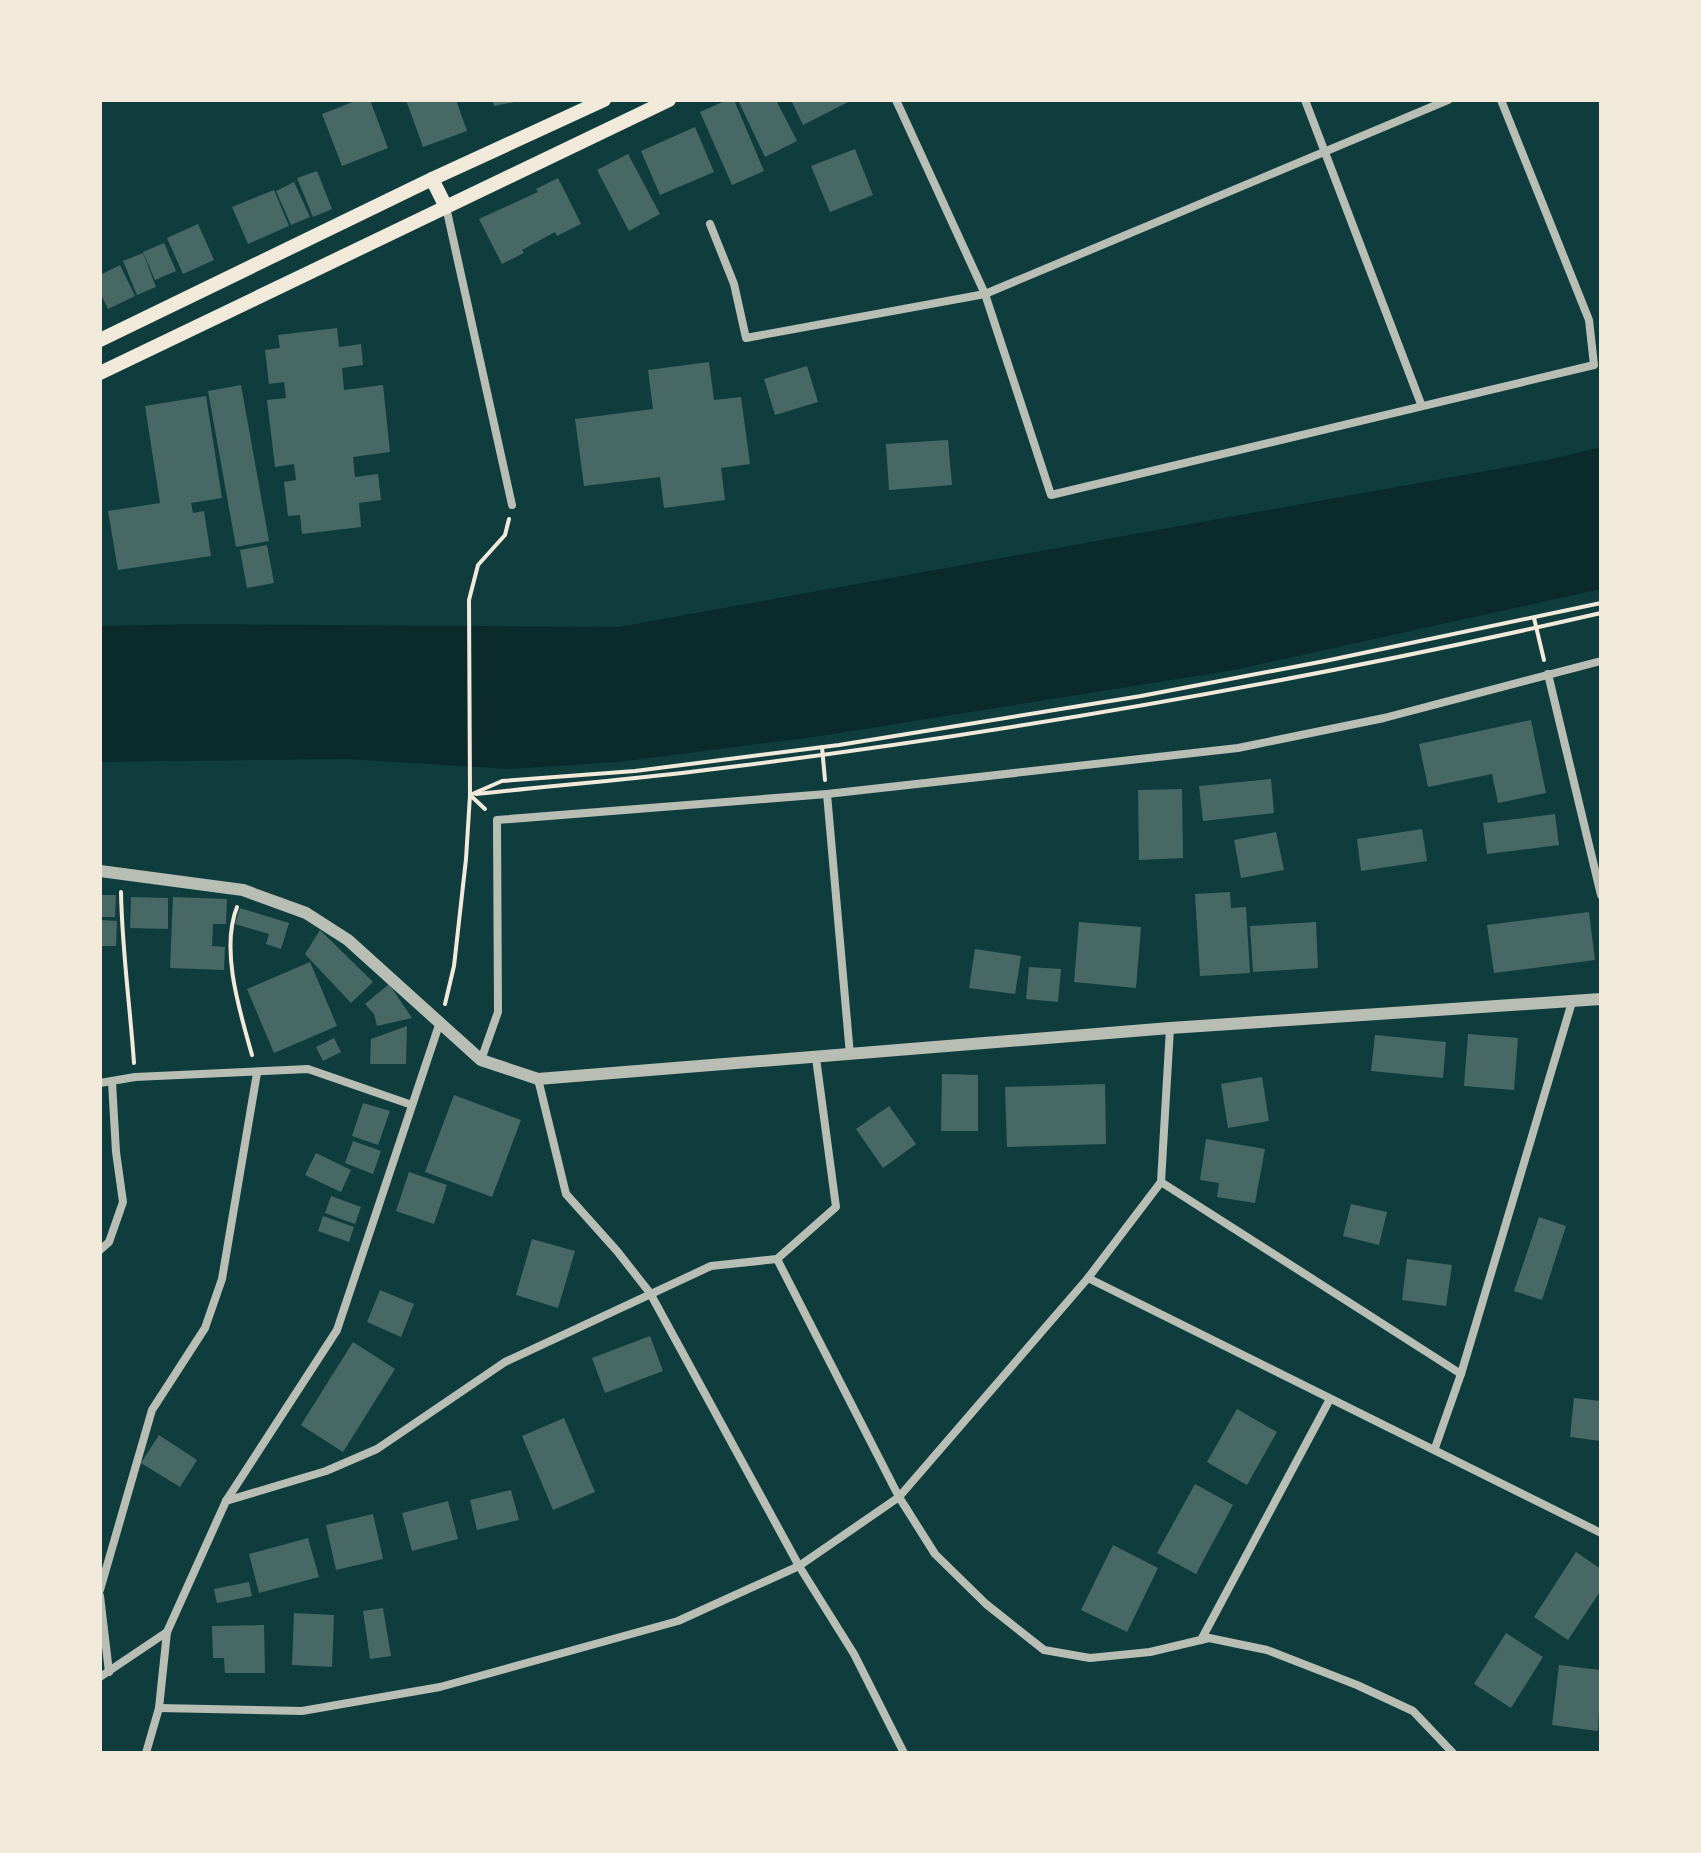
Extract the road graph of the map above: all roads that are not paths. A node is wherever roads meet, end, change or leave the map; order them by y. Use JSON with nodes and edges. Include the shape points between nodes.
{"nodes":[{"id":1,"x":604,"y":100,"type":"edge"},
{"id":2,"x":669,"y":100,"type":"edge"},
{"id":3,"x":896,"y":100,"type":"edge"},
{"id":4,"x":1305,"y":100,"type":"edge"},
{"id":5,"x":1448,"y":100,"type":"edge"},
{"id":6,"x":1501,"y":100,"type":"edge"},
{"id":7,"x":1325,"y":152,"type":"junction"},
{"id":8,"x":432,"y":179,"type":"junction"},
{"id":9,"x":446,"y":207,"type":"junction"},
{"id":10,"x":710,"y":224,"type":"dead end"},
{"id":11,"x":985,"y":294,"type":"junction"},
{"id":12,"x":1601,"y":316,"type":"edge"},
{"id":13,"x":1589,"y":320,"type":"junction"},
{"id":14,"x":100,"y":340,"type":"edge"},
{"id":15,"x":100,"y":373,"type":"edge"},
{"id":16,"x":1421,"y":404,"type":"junction"},
{"id":17,"x":512,"y":505,"type":"road end"},
{"id":18,"x":1601,"y":661,"type":"edge"},
{"id":19,"x":1548,"y":674,"type":"junction"},
{"id":20,"x":827,"y":794,"type":"junction"},
{"id":21,"x":100,"y":871,"type":"edge"},
{"id":22,"x":1601,"y":895,"type":"edge"},
{"id":23,"x":1601,"y":999,"type":"edge"},
{"id":24,"x":1572,"y":1002,"type":"junction"},
{"id":25,"x":440,"y":1022,"type":"junction"},
{"id":26,"x":1170,"y":1028,"type":"junction"},
{"id":27,"x":850,"y":1055,"type":"junction"},
{"id":28,"x":816,"y":1058,"type":"junction"},
{"id":29,"x":481,"y":1060,"type":"junction"},
{"id":30,"x":257,"y":1073,"type":"junction"},
{"id":31,"x":538,"y":1079,"type":"junction"},
{"id":32,"x":112,"y":1082,"type":"junction"},
{"id":33,"x":100,"y":1083,"type":"edge"},
{"id":34,"x":412,"y":1105,"type":"junction"},
{"id":35,"x":1161,"y":1182,"type":"junction"},
{"id":36,"x":100,"y":1250,"type":"edge"},
{"id":37,"x":777,"y":1259,"type":"junction"},
{"id":38,"x":1088,"y":1278,"type":"junction"},
{"id":39,"x":650,"y":1293,"type":"junction"},
{"id":40,"x":1461,"y":1374,"type":"junction"},
{"id":41,"x":1330,"y":1399,"type":"junction"},
{"id":42,"x":1435,"y":1448,"type":"junction"},
{"id":43,"x":899,"y":1497,"type":"junction"},
{"id":44,"x":226,"y":1501,"type":"junction"},
{"id":45,"x":1601,"y":1533,"type":"edge"},
{"id":46,"x":799,"y":1566,"type":"junction"},
{"id":47,"x":100,"y":1593,"type":"edge"},
{"id":48,"x":167,"y":1632,"type":"junction"},
{"id":49,"x":1201,"y":1640,"type":"junction"},
{"id":50,"x":104,"y":1675,"type":"edge"},
{"id":51,"x":159,"y":1708,"type":"junction"},
{"id":52,"x":146,"y":1753,"type":"edge"},
{"id":53,"x":904,"y":1753,"type":"edge"},
{"id":54,"x":1453,"y":1753,"type":"edge"}],
"edges":[{"from":1,"to":8,"type":"main road"},
{"from":2,"to":9,"type":"main road"},
{"from":3,"to":11,"type":"street"},
{"from":4,"to":7,"type":"street"},
{"from":5,"to":7,"type":"street"},
{"from":6,"to":13,"type":"street"},
{"from":7,"to":11,"type":"street"},
{"from":7,"to":16,"type":"street"},
{"from":8,"to":9,"type":"main road"},
{"from":8,"to":14,"type":"main road"},
{"from":9,"to":15,"type":"main road"},
{"from":9,"to":17,"type":"street"},
{"from":10,"to":11,"type":"street","via":[[734,284],[746,338]]},
{"from":11,"to":16,"type":"street","via":[[1051,495]]},
{"from":12,"to":13,"type":"street"},
{"from":13,"to":16,"type":"street","via":[[1594,365]]},
{"from":18,"to":19,"type":"street"},
{"from":19,"to":20,"type":"street","via":[[1384,718],[1238,748]]},
{"from":19,"to":22,"type":"street"},
{"from":20,"to":27,"type":"street"},
{"from":20,"to":29,"type":"street","via":[[497,820],[498,1012]]},
{"from":21,"to":25,"type":"street","via":[[243,890],[306,913],[348,940]]},
{"from":23,"to":24,"type":"street"},
{"from":24,"to":26,"type":"street"},
{"from":24,"to":40,"type":"street"},
{"from":25,"to":29,"type":"street"},
{"from":25,"to":34,"type":"street"},
{"from":26,"to":27,"type":"street"},
{"from":26,"to":35,"type":"street"},
{"from":27,"to":28,"type":"street"},
{"from":28,"to":31,"type":"street"},
{"from":28,"to":37,"type":"street","via":[[836,1207]]},
{"from":29,"to":31,"type":"street"},
{"from":30,"to":32,"type":"street"},
{"from":30,"to":34,"type":"street","via":[[308,1069]]},
{"from":30,"to":47,"type":"street","via":[[222,1279],[205,1328],[152,1410]]},
{"from":31,"to":39,"type":"street","via":[[566,1194]]},
{"from":32,"to":33,"type":"street"},
{"from":32,"to":36,"type":"street","via":[[123,1202],[109,1242]]},
{"from":34,"to":44,"type":"street","via":[[337,1330]]},
{"from":35,"to":38,"type":"street"},
{"from":35,"to":40,"type":"street"},
{"from":37,"to":39,"type":"street","via":[[711,1266]]},
{"from":37,"to":43,"type":"street"},
{"from":38,"to":41,"type":"street"},
{"from":38,"to":43,"type":"street"},
{"from":39,"to":44,"type":"street","via":[[505,1362],[377,1449],[326,1471]]},
{"from":39,"to":46,"type":"street"},
{"from":40,"to":42,"type":"street"},
{"from":41,"to":42,"type":"street"},
{"from":41,"to":49,"type":"street"},
{"from":42,"to":45,"type":"street"},
{"from":43,"to":46,"type":"street"},
{"from":43,"to":49,"type":"street","via":[[935,1554],[1044,1650],[1090,1658]]},
{"from":44,"to":48,"type":"street"},
{"from":46,"to":51,"type":"street","via":[[678,1621],[440,1687],[302,1711]]},
{"from":46,"to":53,"type":"street","via":[[854,1654]]},
{"from":47,"to":50,"type":"street"},
{"from":48,"to":50,"type":"street"},
{"from":48,"to":51,"type":"street"},
{"from":49,"to":54,"type":"street","via":[[1267,1650],[1357,1685],[1413,1711]]},
{"from":51,"to":52,"type":"street"}]}
